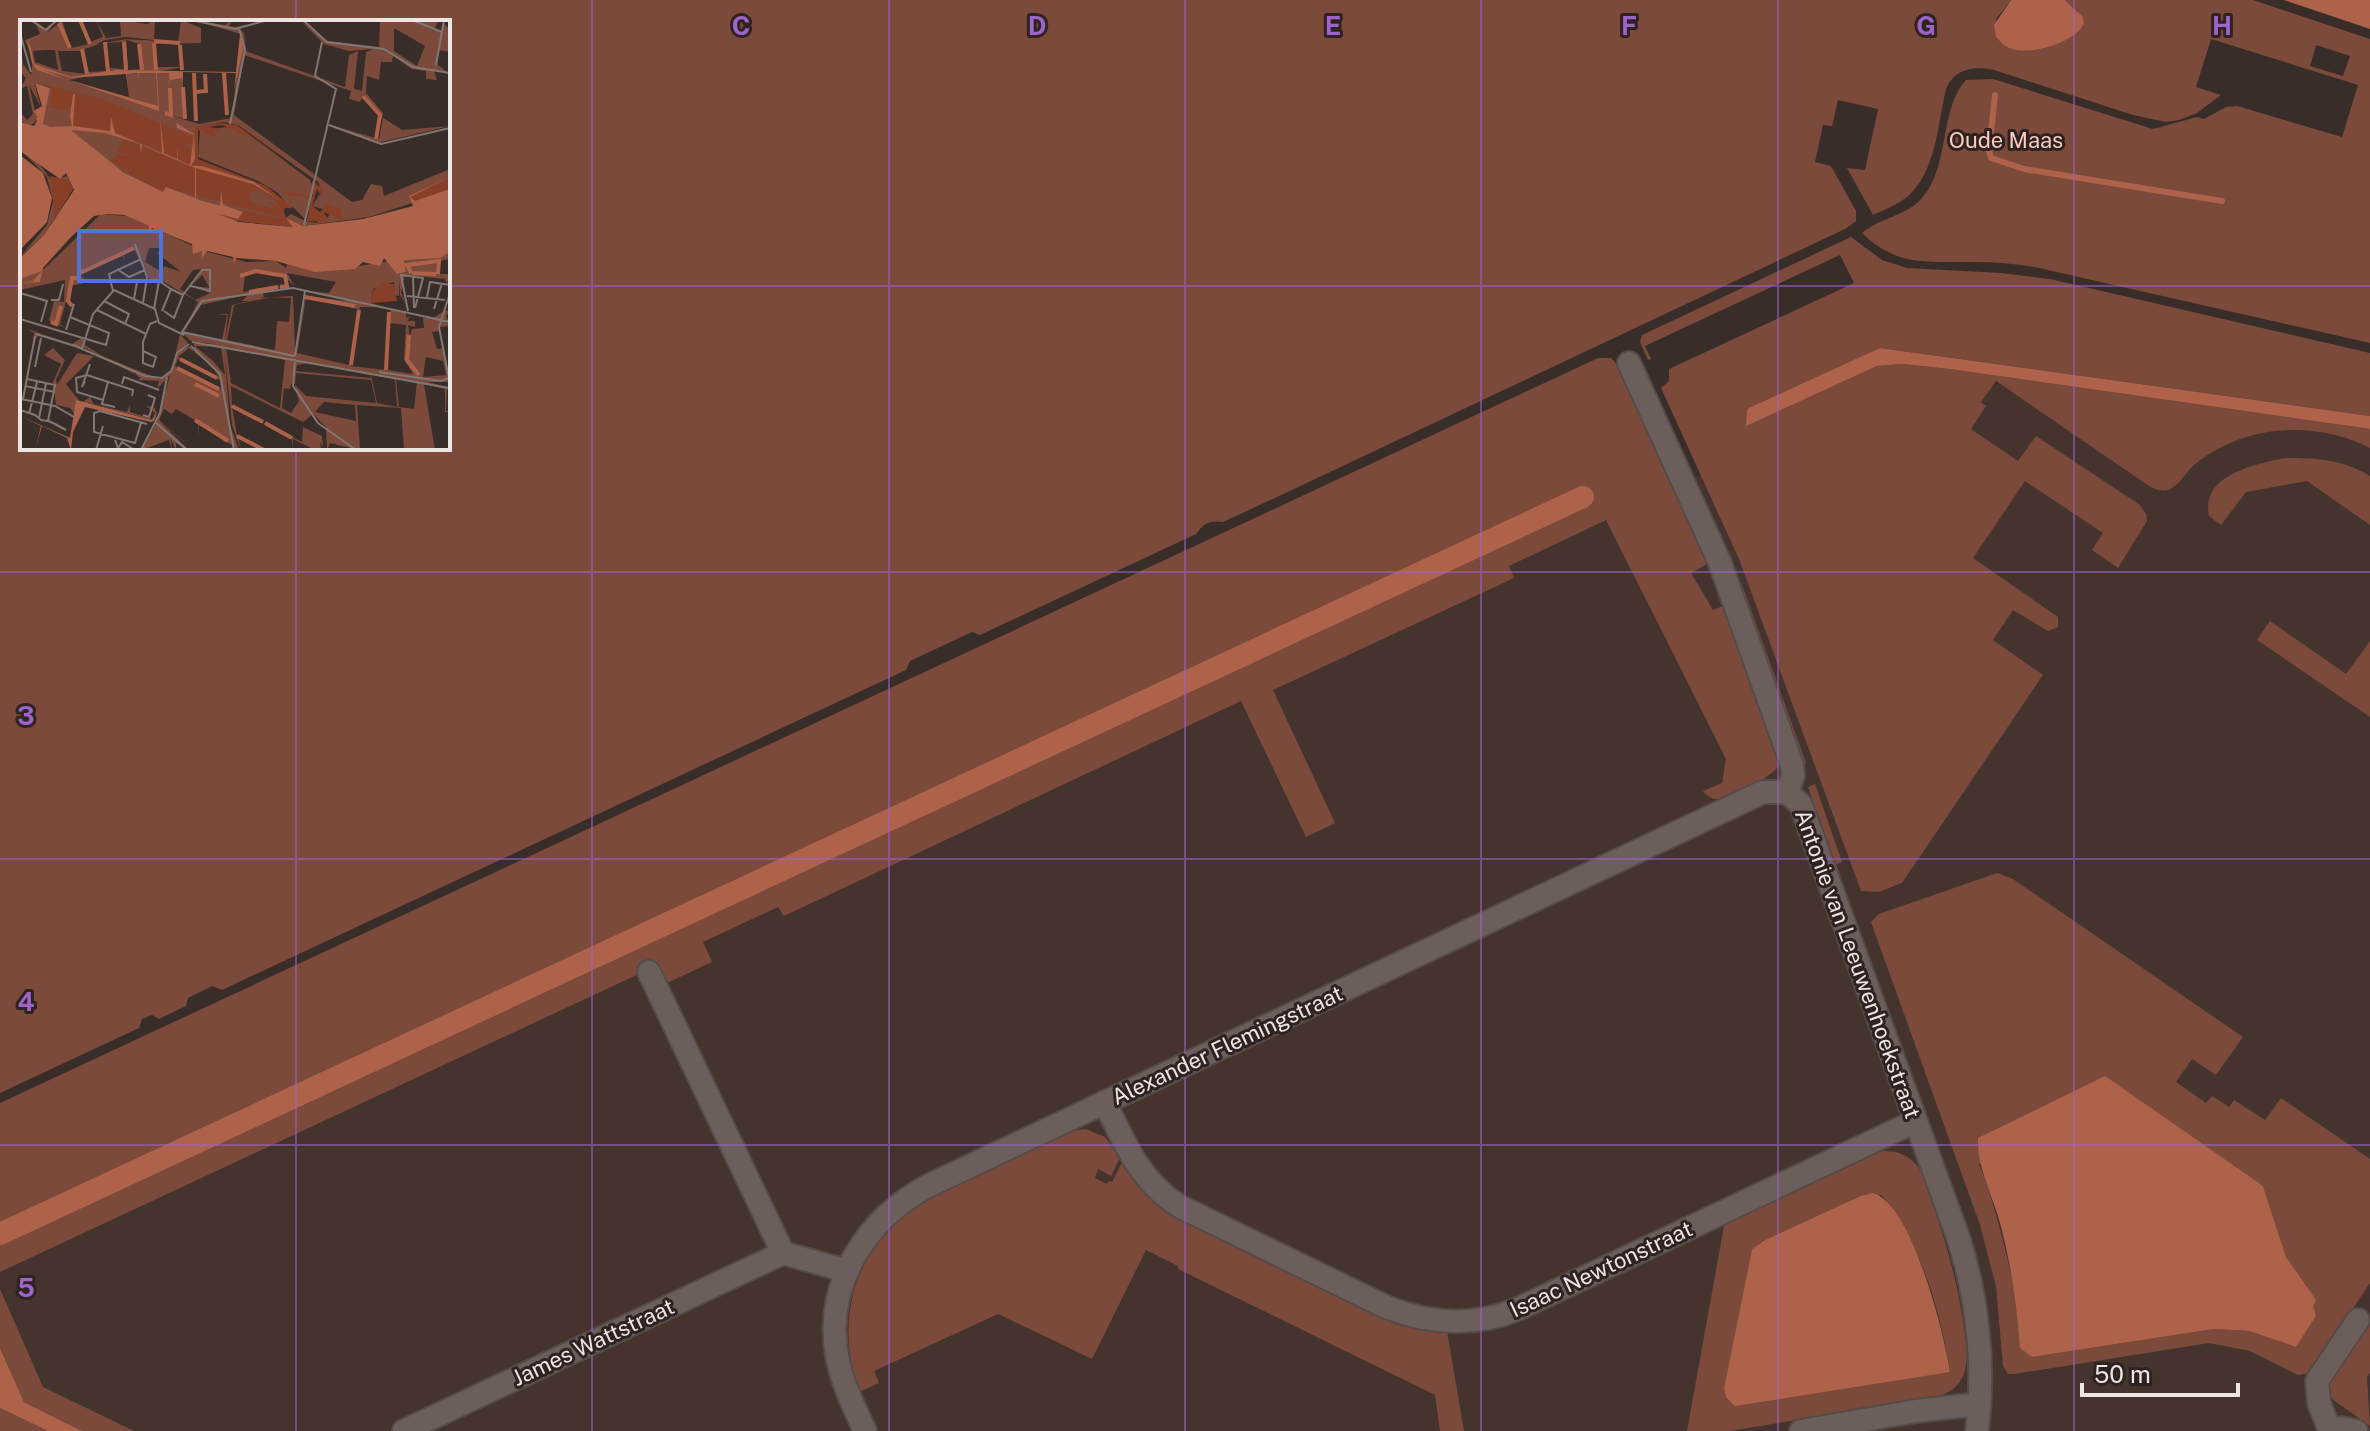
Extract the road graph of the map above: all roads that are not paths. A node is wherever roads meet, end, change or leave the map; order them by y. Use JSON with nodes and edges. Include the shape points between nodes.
{"nodes":[{"id":1,"x":1629,"y":363,"type":"dead end"},
{"id":2,"x":1787,"y":792,"type":"junction"},
{"id":3,"x":649,"y":972,"type":"dead end"},
{"id":4,"x":1105,"y":1102,"type":"junction"},
{"id":5,"x":1916,"y":1121,"type":"junction"},
{"id":6,"x":783,"y":1253,"type":"junction"},
{"id":7,"x":847,"y":1271,"type":"junction"},
{"id":8,"x":2358,"y":1320,"type":"dead end"},
{"id":9,"x":1979,"y":1404,"type":"junction"},
{"id":10,"x":404,"y":1431,"type":"edge"},
{"id":11,"x":865,"y":1431,"type":"edge"},
{"id":12,"x":1801,"y":1431,"type":"edge"},
{"id":13,"x":1977,"y":1431,"type":"edge"},
{"id":14,"x":2330,"y":1431,"type":"edge"},
{"id":15,"x":2356,"y":1431,"type":"edge"}],
"edges":[{"from":1,"to":2,"type":"street","name":"Antonie van Leeuwenhoekstraat","via":[[1734,597],[1792,765]]},
{"from":2,"to":4,"type":"street","name":"Alexander Flemingstraat","via":[[1763,792]]},
{"from":2,"to":5,"type":"street","name":"Antonie van Leeuwenhoekstraat","via":[[1801,805]]},
{"from":3,"to":6,"type":"street"},
{"from":4,"to":5,"type":"street","name":"Isaac Newtonstraat","via":[[1136,1164],[1169,1200],[1386,1307],[1454,1322],[1518,1309]]},
{"from":4,"to":7,"type":"street","name":"Alexander Flemingstraat","via":[[905,1200],[867,1236]]},
{"from":5,"to":9,"type":"street","name":"Antonie van Leeuwenhoekstraat","via":[[1967,1266],[1977,1329]]},
{"from":6,"to":7,"type":"street"},
{"from":6,"to":10,"type":"street","name":"James Wattstraat"},
{"from":7,"to":11,"type":"street","name":"Alexander Flemingstraat","via":[[835,1344],[842,1378]]},
{"from":8,"to":14,"type":"street","via":[[2317,1381]]},
{"from":9,"to":12,"type":"street"},
{"from":9,"to":13,"type":"street","name":"Antonie van Leeuwenhoekstraat"},
{"from":14,"to":15,"type":"street"}]}
